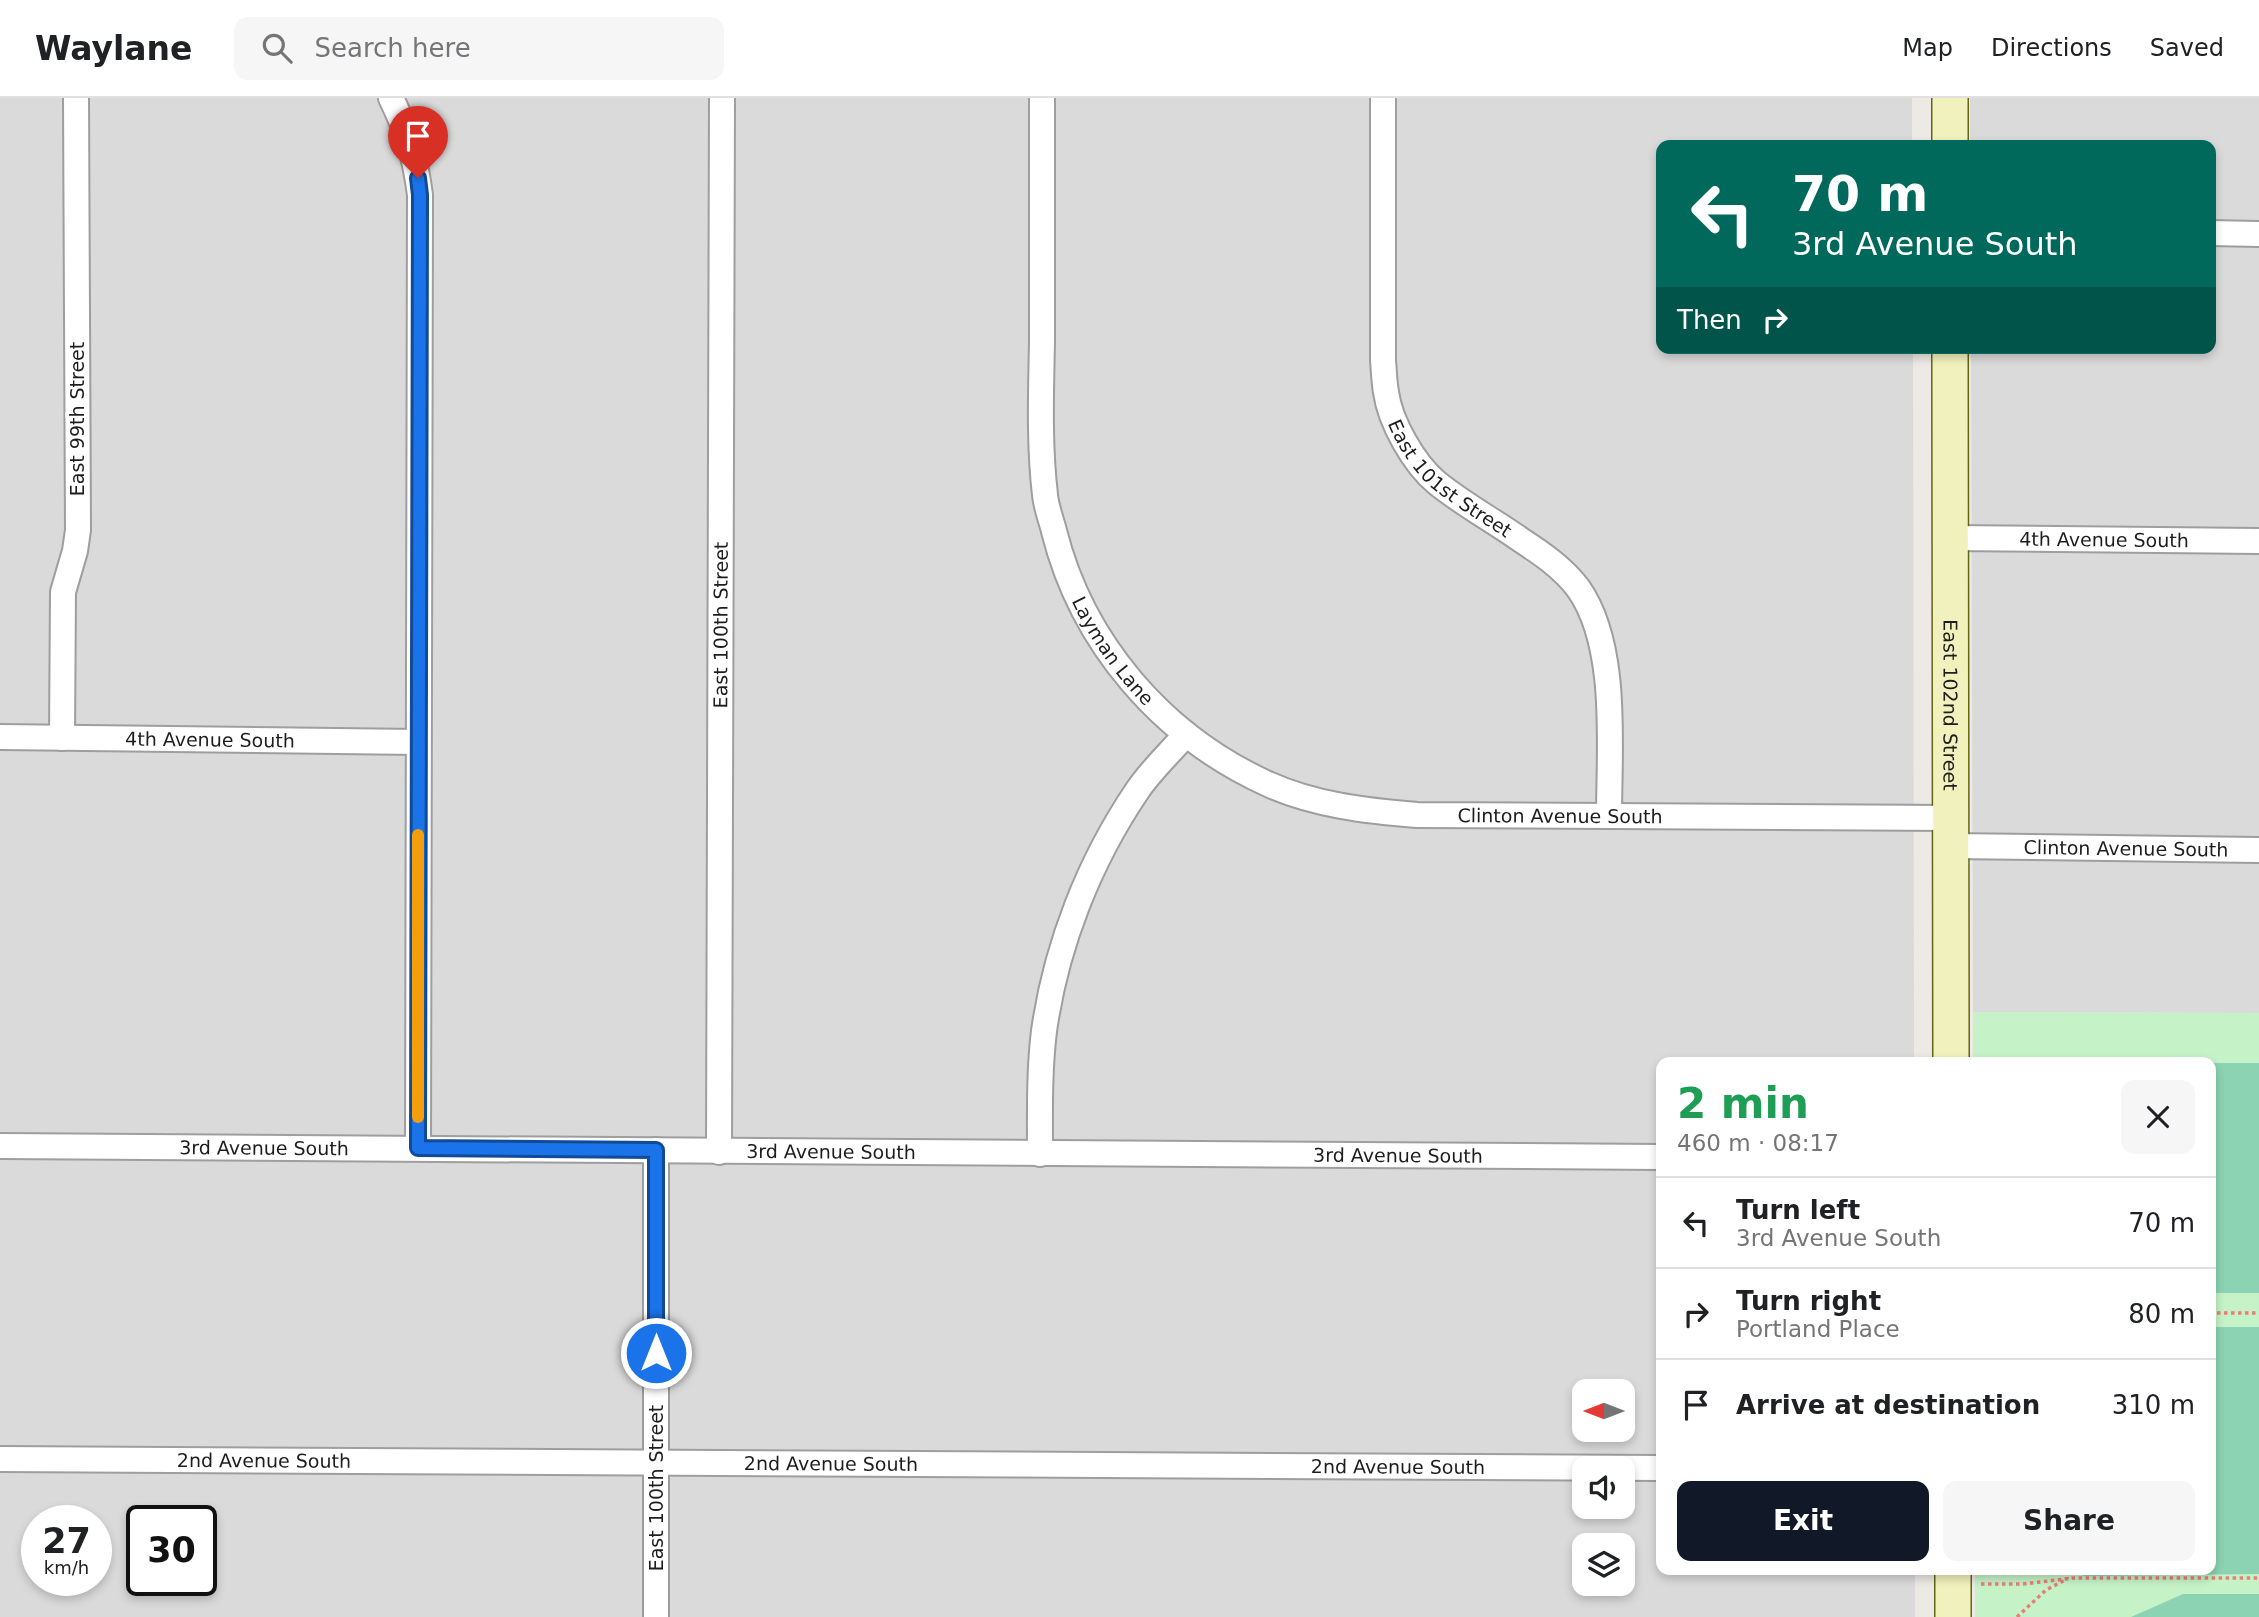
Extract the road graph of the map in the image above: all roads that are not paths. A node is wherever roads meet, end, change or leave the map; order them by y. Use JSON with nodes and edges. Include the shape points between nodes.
{"nodes":[{"id":1,"x":76,"y":98,"type":"edge"},
{"id":2,"x":391,"y":98,"type":"edge"},
{"id":3,"x":722,"y":98,"type":"edge"},
{"id":4,"x":1042,"y":98,"type":"edge"},
{"id":5,"x":1383,"y":98,"type":"edge"},
{"id":6,"x":1950,"y":98,"type":"edge"},
{"id":7,"x":1950,"y":140,"type":"edge"},
{"id":8,"x":2216,"y":233,"type":"edge"},
{"id":9,"x":2259,"y":234,"type":"edge"},
{"id":10,"x":1950,"y":354,"type":"edge"},
{"id":11,"x":1950,"y":538,"type":"junction"},
{"id":12,"x":2259,"y":541,"type":"edge"},
{"id":13,"x":1186,"y":734,"type":"junction"},
{"id":14,"x":0,"y":737,"type":"edge"},
{"id":15,"x":62,"y":738,"type":"junction"},
{"id":16,"x":418,"y":742,"type":"junction"},
{"id":17,"x":1609,"y":817,"type":"junction"},
{"id":18,"x":1951,"y":832,"type":"junction"},
{"id":19,"x":2259,"y":849,"type":"edge"},
{"id":20,"x":1951,"y":1057,"type":"edge"},
{"id":21,"x":0,"y":1146,"type":"edge"},
{"id":22,"x":418,"y":1148,"type":"junction"},
{"id":23,"x":656,"y":1150,"type":"junction"},
{"id":24,"x":719,"y":1152,"type":"junction"},
{"id":25,"x":1040,"y":1154,"type":"junction"},
{"id":26,"x":1656,"y":1157,"type":"edge"},
{"id":27,"x":0,"y":1459,"type":"edge"},
{"id":28,"x":656,"y":1463,"type":"junction"},
{"id":29,"x":1656,"y":1468,"type":"edge"},
{"id":30,"x":1964,"y":1577,"type":"edge"},
{"id":31,"x":656,"y":1617,"type":"edge"},
{"id":32,"x":1953,"y":1617,"type":"edge"}],
"edges":[{"from":1,"to":15,"type":"street","name":"East 99th Street","via":[[78,530],[63,592]]},
{"from":2,"to":16,"type":"street","via":[[406,130],[420,195]]},
{"from":3,"to":24,"type":"street","name":"East 100th Street"},
{"from":4,"to":13,"type":"street","name":"Layman Lane","via":[[1041,439],[1045,497],[1078,603],[1107,652],[1144,697]]},
{"from":5,"to":17,"type":"street","name":"East 101st Street","via":[[1383,360],[1389,405],[1396,427],[1436,482],[1536,550],[1578,588],[1594,618],[1604,652]]},
{"from":6,"to":7,"type":"street"},
{"from":8,"to":9,"type":"street"},
{"from":10,"to":11,"type":"street","name":"East 102nd Street"},
{"from":11,"to":12,"type":"street","name":"4th Avenue South"},
{"from":11,"to":18,"type":"street","name":"East 102nd Street"},
{"from":13,"to":17,"type":"street","name":"Clinton Avenue South","via":[[1225,762],[1270,785],[1367,811]]},
{"from":13,"to":25,"type":"street","via":[[1139,789],[1104,845],[1077,905],[1057,966],[1044,1032]]},
{"from":14,"to":15,"type":"street","name":"4th Avenue South"},
{"from":15,"to":16,"type":"street","name":"4th Avenue South"},
{"from":16,"to":22,"type":"street"},
{"from":17,"to":18,"type":"street","name":"Clinton Avenue South"},
{"from":18,"to":19,"type":"street","name":"Clinton Avenue South"},
{"from":18,"to":20,"type":"street","name":"East 102nd Street"},
{"from":21,"to":22,"type":"street","name":"3rd Avenue South"},
{"from":22,"to":23,"type":"street","name":"3rd Avenue South"},
{"from":23,"to":24,"type":"street","name":"3rd Avenue South"},
{"from":23,"to":28,"type":"street","name":"East 100th Street"},
{"from":24,"to":25,"type":"street","name":"3rd Avenue South"},
{"from":25,"to":26,"type":"street","name":"3rd Avenue South"},
{"from":27,"to":28,"type":"street","name":"2nd Avenue South"},
{"from":28,"to":29,"type":"street","name":"2nd Avenue South"},
{"from":28,"to":31,"type":"street","name":"East 100th Street"},
{"from":30,"to":32,"type":"street"}]}
